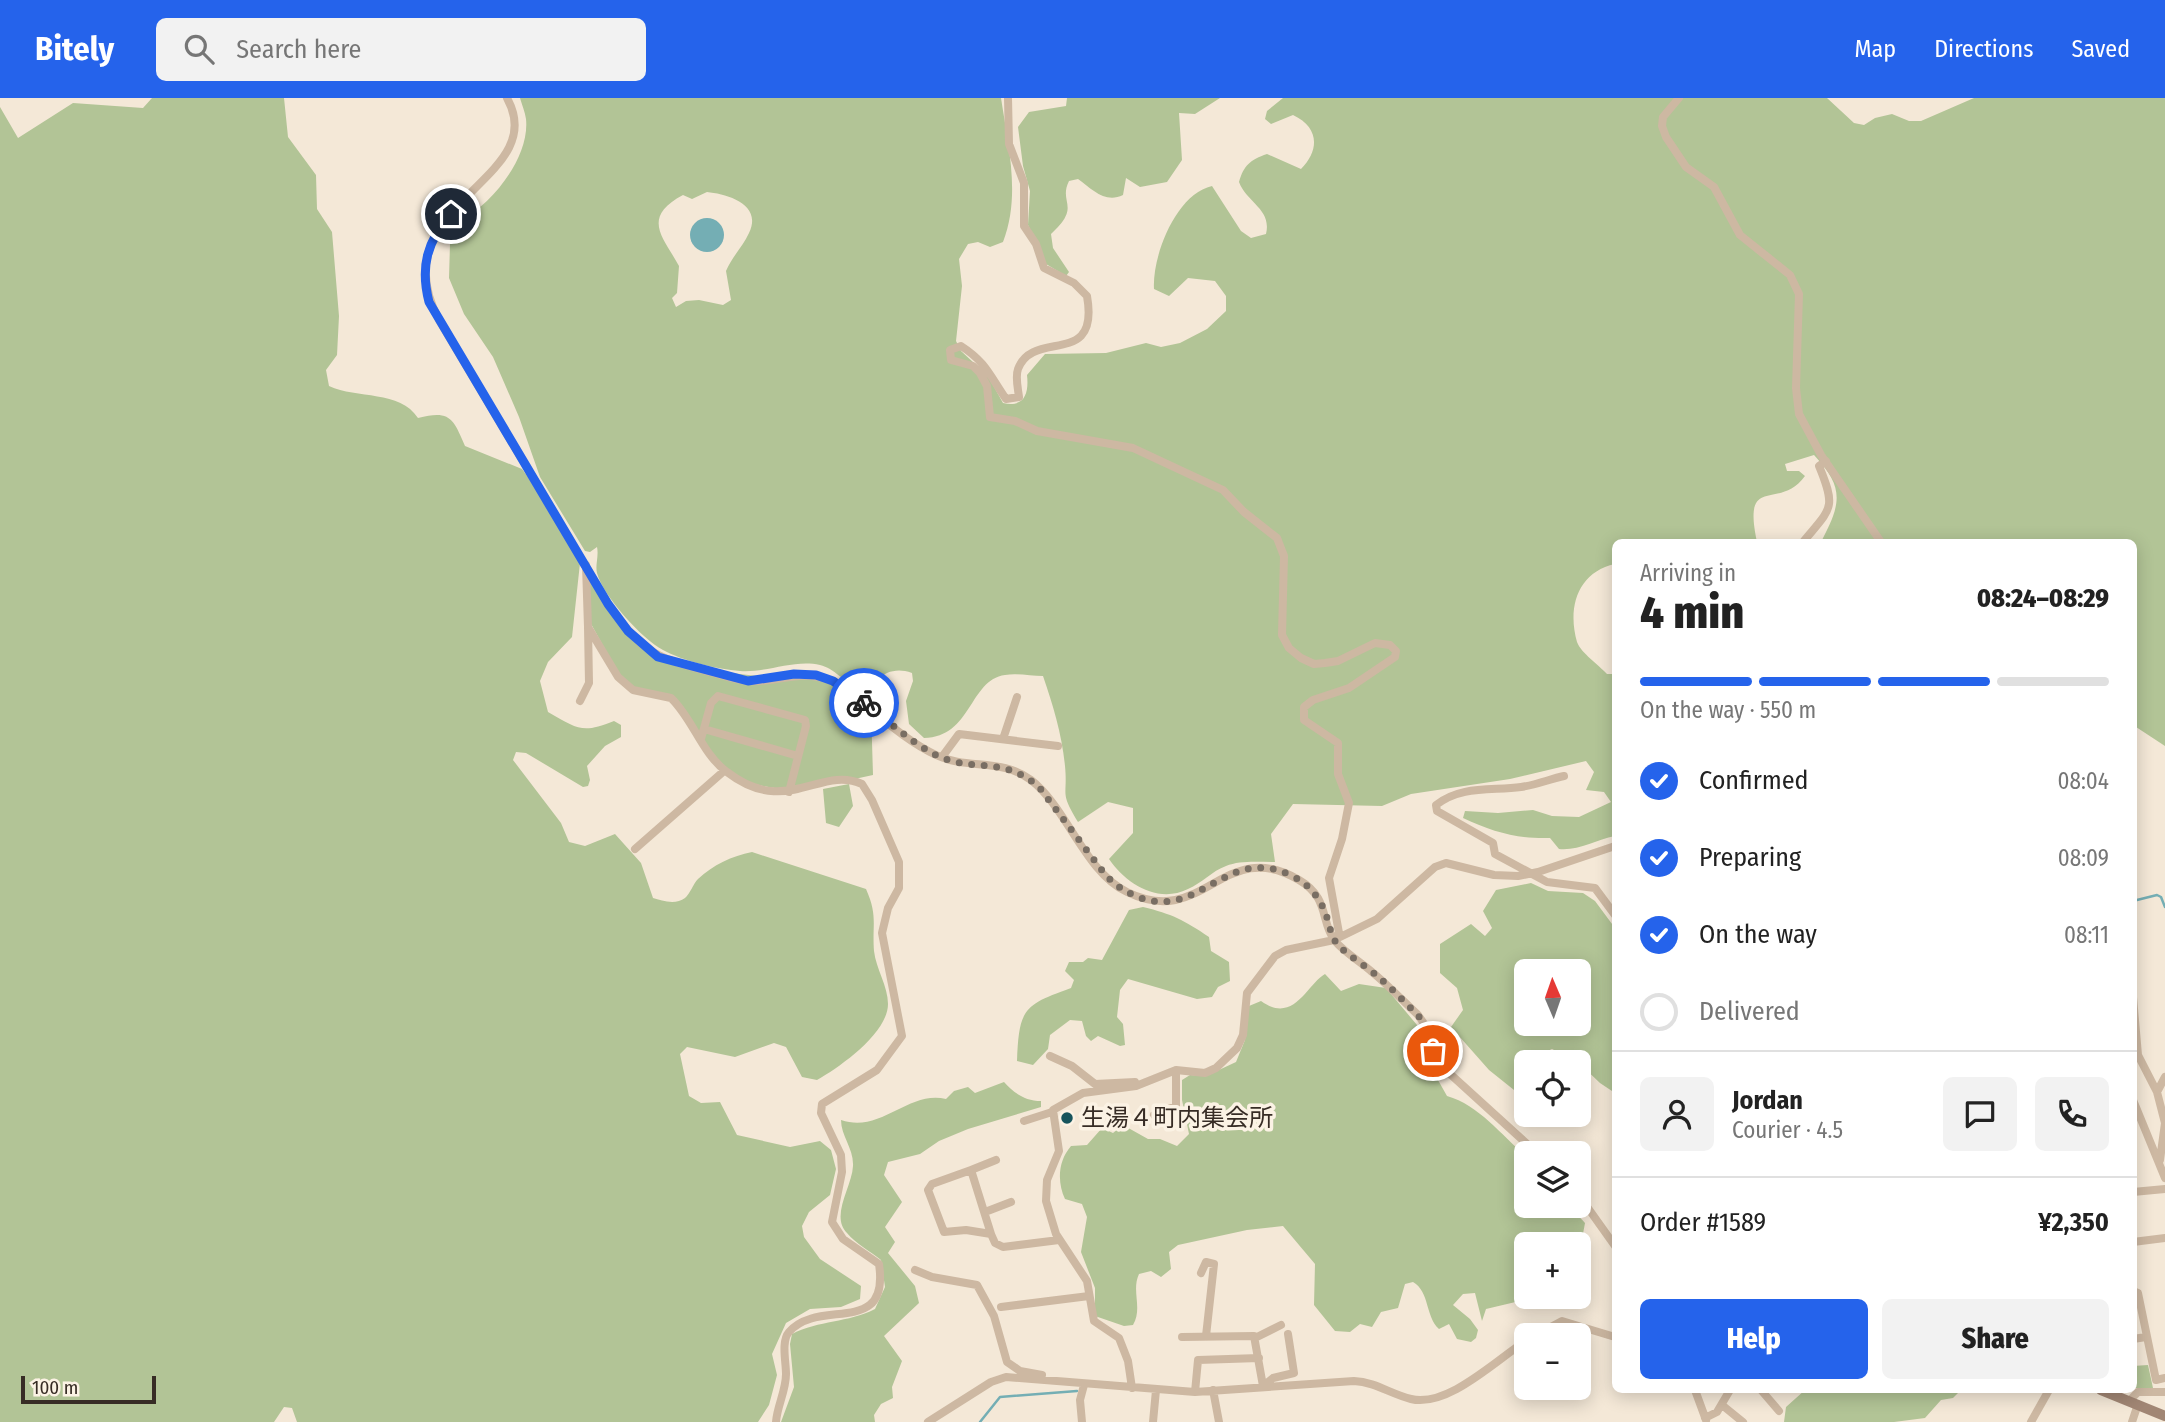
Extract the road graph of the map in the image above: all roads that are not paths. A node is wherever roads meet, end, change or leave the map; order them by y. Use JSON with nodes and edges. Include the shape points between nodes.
{"nodes":[{"id":1,"x":506,"y":98,"type":"edge"},
{"id":2,"x":1007,"y":98,"type":"edge"},
{"id":3,"x":1679,"y":98,"type":"edge"},
{"id":4,"x":1826,"y":461,"type":"junction"},
{"id":5,"x":1804,"y":539,"type":"edge"},
{"id":6,"x":1879,"y":539,"type":"edge"},
{"id":7,"x":586,"y":565,"type":"junction"},
{"id":8,"x":589,"y":627,"type":"junction"},
{"id":9,"x":1017,"y":697,"type":"dead end"},
{"id":10,"x":580,"y":701,"type":"dead end"},
{"id":11,"x":704,"y":729,"type":"junction"},
{"id":12,"x":701,"y":739,"type":"junction"},
{"id":13,"x":1003,"y":739,"type":"junction"},
{"id":14,"x":1058,"y":746,"type":"dead end"},
{"id":15,"x":798,"y":756,"type":"junction"},
{"id":16,"x":942,"y":757,"type":"junction"},
{"id":17,"x":724,"y":771,"type":"junction"},
{"id":18,"x":1564,"y":776,"type":"dead end"},
{"id":19,"x":789,"y":792,"type":"junction"},
{"id":20,"x":1612,"y":847,"type":"edge"},
{"id":21,"x":635,"y":849,"type":"dead end"},
{"id":22,"x":1530,"y":874,"type":"junction"},
{"id":23,"x":1612,"y":911,"type":"edge"},
{"id":24,"x":1334,"y":940,"type":"junction"},
{"id":25,"x":2137,"y":1043,"type":"edge"},
{"id":26,"x":1050,"y":1056,"type":"dead end"},
{"id":27,"x":1176,"y":1070,"type":"junction"},
{"id":28,"x":2165,"y":1077,"type":"edge"},
{"id":29,"x":1142,"y":1084,"type":"junction"},
{"id":30,"x":2157,"y":1093,"type":"junction"},
{"id":31,"x":2137,"y":1106,"type":"edge"},
{"id":32,"x":1052,"y":1112,"type":"junction"},
{"id":33,"x":1154,"y":1115,"type":"dead end"},
{"id":34,"x":2143,"y":1116,"type":"junction"},
{"id":35,"x":2137,"y":1120,"type":"edge"},
{"id":36,"x":1024,"y":1121,"type":"dead end"},
{"id":37,"x":2164,"y":1136,"type":"edge"},
{"id":38,"x":1524,"y":1141,"type":"edge"},
{"id":39,"x":996,"y":1160,"type":"dead end"},
{"id":40,"x":2160,"y":1160,"type":"junction"},
{"id":41,"x":971,"y":1171,"type":"junction"},
{"id":42,"x":2165,"y":1178,"type":"edge"},
{"id":43,"x":2165,"y":1189,"type":"edge"},
{"id":44,"x":2137,"y":1192,"type":"edge"},
{"id":45,"x":1011,"y":1202,"type":"dead end"},
{"id":46,"x":985,"y":1212,"type":"junction"},
{"id":47,"x":1591,"y":1212,"type":"edge"},
{"id":48,"x":991,"y":1234,"type":"junction"},
{"id":49,"x":2165,"y":1238,"type":"edge"},
{"id":50,"x":1059,"y":1240,"type":"junction"},
{"id":51,"x":1612,"y":1242,"type":"edge"},
{"id":52,"x":2137,"y":1242,"type":"edge"},
{"id":53,"x":915,"y":1270,"type":"dead end"},
{"id":54,"x":1201,"y":1273,"type":"dead end"},
{"id":55,"x":2137,"y":1293,"type":"edge"},
{"id":56,"x":1089,"y":1296,"type":"junction"},
{"id":57,"x":1001,"y":1307,"type":"dead end"},
{"id":58,"x":1281,"y":1325,"type":"dead end"},
{"id":59,"x":1591,"y":1330,"type":"edge"},
{"id":60,"x":1288,"y":1334,"type":"dead end"},
{"id":61,"x":1206,"y":1336,"type":"junction"},
{"id":62,"x":1612,"y":1336,"type":"edge"},
{"id":63,"x":1182,"y":1337,"type":"dead end"},
{"id":64,"x":2146,"y":1337,"type":"junction"},
{"id":65,"x":1255,"y":1338,"type":"junction"},
{"id":66,"x":2137,"y":1338,"type":"edge"},
{"id":67,"x":1514,"y":1350,"type":"edge"},
{"id":68,"x":1259,"y":1359,"type":"junction"},
{"id":69,"x":2165,"y":1378,"type":"edge"},
{"id":70,"x":1045,"y":1381,"type":"junction"},
{"id":71,"x":1084,"y":1385,"type":"junction"},
{"id":72,"x":1263,"y":1385,"type":"junction"},
{"id":73,"x":1132,"y":1388,"type":"junction"},
{"id":74,"x":1156,"y":1390,"type":"junction"},
{"id":75,"x":1213,"y":1390,"type":"junction"},
{"id":76,"x":1195,"y":1392,"type":"junction"},
{"id":77,"x":2165,"y":1392,"type":"edge"},
{"id":78,"x":1696,"y":1393,"type":"edge"},
{"id":79,"x":1728,"y":1393,"type":"edge"},
{"id":80,"x":1764,"y":1393,"type":"edge"},
{"id":81,"x":2047,"y":1393,"type":"edge"},
{"id":82,"x":2109,"y":1393,"type":"edge"},
{"id":83,"x":2134,"y":1402,"type":"junction"},
{"id":84,"x":1722,"y":1405,"type":"junction"},
{"id":85,"x":1779,"y":1411,"type":"dead end"},
{"id":86,"x":2165,"y":1416,"type":"edge"},
{"id":87,"x":1706,"y":1420,"type":"edge"},
{"id":88,"x":776,"y":1422,"type":"edge"},
{"id":89,"x":928,"y":1422,"type":"edge"},
{"id":90,"x":1082,"y":1422,"type":"edge"},
{"id":91,"x":1153,"y":1422,"type":"edge"},
{"id":92,"x":1219,"y":1422,"type":"edge"},
{"id":93,"x":1743,"y":1422,"type":"edge"},
{"id":94,"x":2031,"y":1422,"type":"edge"},
{"id":95,"x":2132,"y":1422,"type":"edge"}],
"edges":[{"from":1,"to":7,"type":"street","via":[[513,113],[512,142],[504,157],[436,231],[426,253],[425,285],[439,320]]},
{"from":2,"to":24,"type":"street","via":[[1009,144],[1024,183],[1024,226],[1044,268],[1074,283],[1087,296],[1089,322],[1087,330],[1068,345],[1036,352],[1022,363],[1017,372],[1019,397],[1014,399],[1006,399],[976,356],[961,346],[950,350],[951,360],[973,366],[984,380],[990,417],[1133,449],[1223,490],[1277,538],[1284,556],[1282,635],[1301,658],[1314,664],[1338,661],[1375,643],[1396,651],[1395,657],[1349,688],[1304,707],[1304,720],[1338,743],[1338,774],[1349,803],[1329,878],[1339,933]]},
{"from":3,"to":4,"type":"street","via":[[1663,117],[1667,137],[1686,167],[1714,187],[1740,235],[1790,275],[1798,287],[1799,414]]},
{"from":4,"to":5,"type":"street","via":[[1819,466],[1831,504]]},
{"from":4,"to":6,"type":"street"},
{"from":7,"to":8,"type":"street"},
{"from":7,"to":16,"type":"street","via":[[628,631],[658,657],[748,681],[816,675],[833,681],[914,742]]},
{"from":8,"to":10,"type":"street","via":[[589,682]]},
{"from":8,"to":12,"type":"street","via":[[618,678],[633,690],[671,698]]},
{"from":9,"to":13,"type":"street"},
{"from":11,"to":12,"type":"street"},
{"from":11,"to":15,"type":"street"},
{"from":11,"to":15,"type":"street","via":[[711,703],[718,696],[763,708],[806,722]]},
{"from":12,"to":17,"type":"street"},
{"from":13,"to":14,"type":"street"},
{"from":13,"to":16,"type":"street","via":[[959,734]]},
{"from":15,"to":19,"type":"street"},
{"from":16,"to":24,"type":"street","via":[[1006,767],[1030,779],[1115,886],[1155,903],[1172,902],[1197,894],[1241,869],[1275,870],[1309,886],[1326,913]]},
{"from":17,"to":19,"type":"street","via":[[753,787]]},
{"from":17,"to":21,"type":"street"},
{"from":18,"to":22,"type":"street","via":[[1523,787],[1477,789],[1436,805],[1440,815],[1493,843],[1495,854]]},
{"from":19,"to":88,"type":"street","via":[[847,779],[862,784],[872,800],[899,862],[899,888],[882,933],[902,1036],[877,1070],[829,1097],[821,1113],[841,1155],[832,1222],[843,1239],[879,1264],[881,1284],[876,1298],[864,1309],[813,1318],[788,1332],[786,1378]]},
{"from":20,"to":22,"type":"street"},
{"from":22,"to":23,"type":"street","via":[[1547,882],[1595,888]]},
{"from":22,"to":24,"type":"street","via":[[1494,875],[1446,863],[1418,880],[1390,910]]},
{"from":24,"to":27,"type":"street","via":[[1275,956],[1247,993],[1244,1035],[1237,1048],[1205,1073]]},
{"from":24,"to":38,"type":"street","via":[[1418,1015],[1438,1063]]},
{"from":25,"to":30,"type":"street"},
{"from":26,"to":29,"type":"street","via":[[1095,1084]]},
{"from":27,"to":29,"type":"street"},
{"from":27,"to":33,"type":"street","via":[[1178,1110]]},
{"from":28,"to":30,"type":"street"},
{"from":29,"to":32,"type":"street","via":[[1083,1093]]},
{"from":30,"to":37,"type":"street"},
{"from":31,"to":34,"type":"street"},
{"from":32,"to":36,"type":"street"},
{"from":32,"to":50,"type":"street","via":[[1059,1151],[1047,1180],[1046,1201]]},
{"from":34,"to":35,"type":"street"},
{"from":34,"to":40,"type":"street"},
{"from":37,"to":40,"type":"street"},
{"from":39,"to":41,"type":"street"},
{"from":40,"to":42,"type":"street"},
{"from":41,"to":46,"type":"street"},
{"from":41,"to":48,"type":"street","via":[[932,1184],[928,1190],[944,1232]]},
{"from":43,"to":44,"type":"street"},
{"from":45,"to":46,"type":"street"},
{"from":46,"to":48,"type":"street"},
{"from":47,"to":51,"type":"street"},
{"from":48,"to":50,"type":"street","via":[[1003,1247]]},
{"from":49,"to":52,"type":"street"},
{"from":50,"to":56,"type":"street","via":[[1087,1281]]},
{"from":53,"to":70,"type":"street","via":[[977,1285],[994,1316],[1007,1362],[1020,1371],[1044,1376]]},
{"from":54,"to":61,"type":"street","via":[[1206,1262],[1214,1264]]},
{"from":55,"to":64,"type":"street"},
{"from":56,"to":57,"type":"street"},
{"from":56,"to":73,"type":"street","via":[[1094,1321],[1122,1342]]},
{"from":58,"to":65,"type":"street"},
{"from":59,"to":62,"type":"street"},
{"from":60,"to":72,"type":"street","via":[[1294,1373]]},
{"from":61,"to":63,"type":"street"},
{"from":61,"to":65,"type":"street"},
{"from":64,"to":66,"type":"street"},
{"from":64,"to":69,"type":"street","via":[[2155,1380]]},
{"from":65,"to":68,"type":"street"},
{"from":67,"to":72,"type":"street","via":[[1472,1381],[1413,1400],[1371,1382]]},
{"from":68,"to":72,"type":"street"},
{"from":68,"to":76,"type":"street","via":[[1198,1360]]},
{"from":70,"to":71,"type":"street"},
{"from":70,"to":89,"type":"street","via":[[999,1378]]},
{"from":71,"to":73,"type":"street"},
{"from":71,"to":90,"type":"street"},
{"from":72,"to":75,"type":"street"},
{"from":73,"to":74,"type":"street"},
{"from":74,"to":76,"type":"street"},
{"from":74,"to":91,"type":"street"},
{"from":75,"to":76,"type":"street"},
{"from":75,"to":92,"type":"street"},
{"from":77,"to":83,"type":"street","via":[[2138,1392]]},
{"from":78,"to":87,"type":"street"},
{"from":79,"to":84,"type":"street"},
{"from":80,"to":85,"type":"street"},
{"from":81,"to":94,"type":"street"},
{"from":82,"to":83,"type":"street"},
{"from":83,"to":86,"type":"street"},
{"from":83,"to":95,"type":"street"},
{"from":84,"to":87,"type":"street"},
{"from":84,"to":93,"type":"street"}]}
